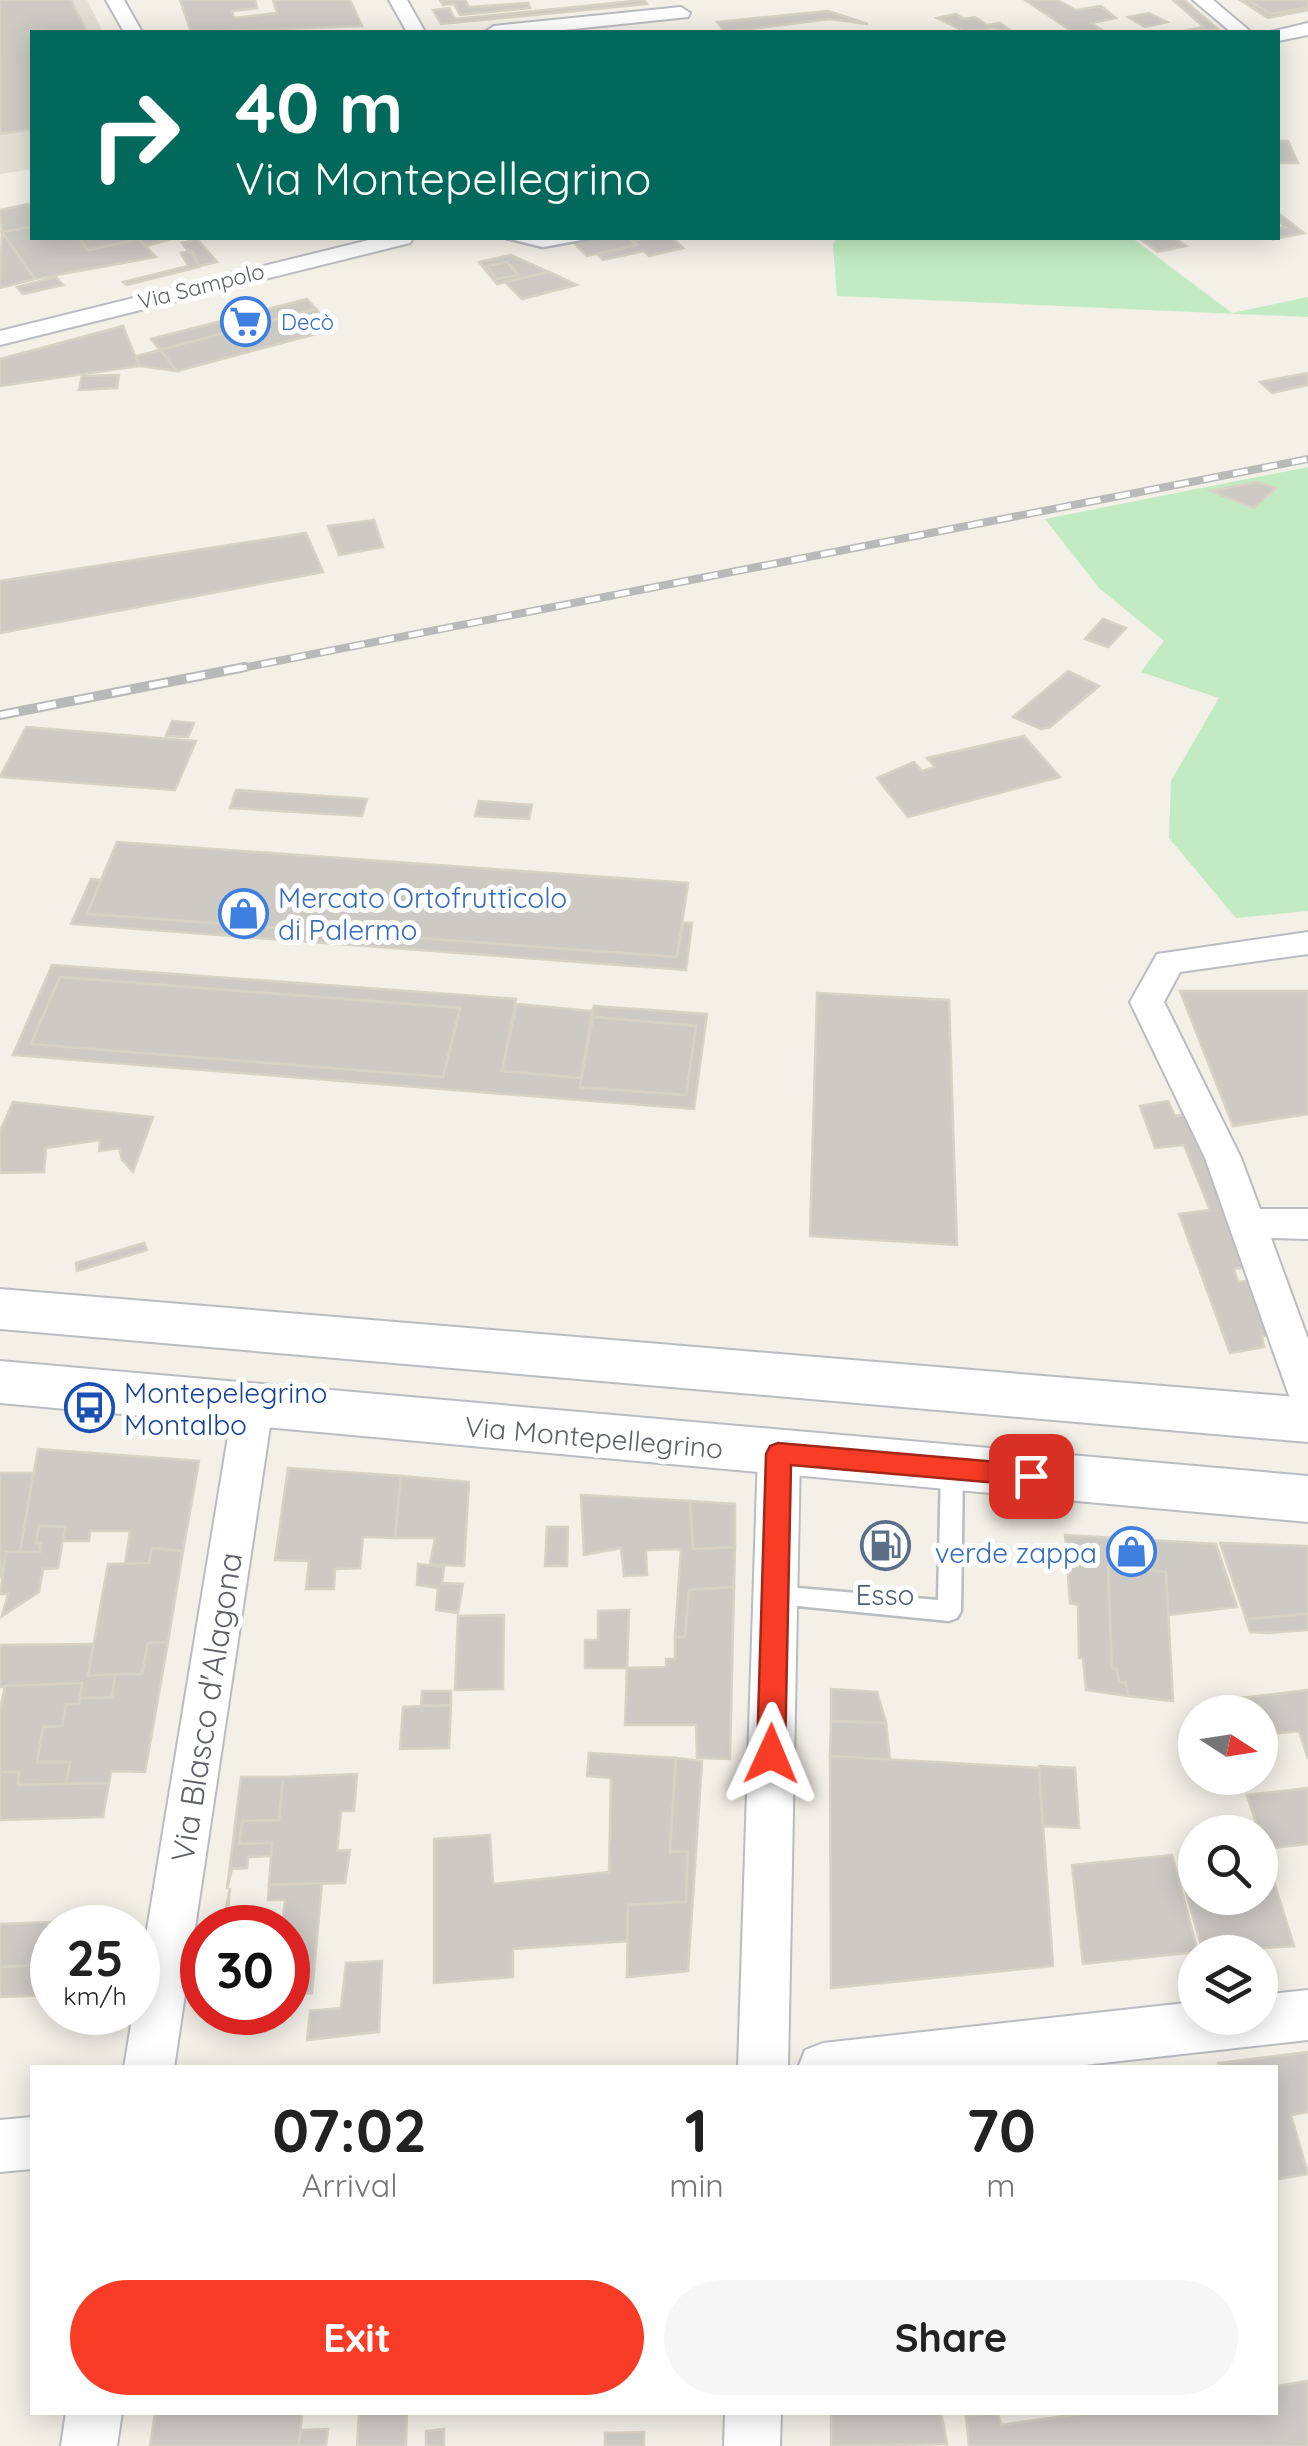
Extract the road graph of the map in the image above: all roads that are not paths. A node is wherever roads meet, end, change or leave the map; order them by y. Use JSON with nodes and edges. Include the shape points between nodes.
{"nodes":[{"id":1,"x":115,"y":0,"type":"edge"},
{"id":2,"x":398,"y":0,"type":"edge"},
{"id":3,"x":1202,"y":0,"type":"edge"},
{"id":4,"x":676,"y":7,"type":"edge"},
{"id":5,"x":1308,"y":29,"type":"edge"},
{"id":6,"x":132,"y":30,"type":"edge"},
{"id":7,"x":415,"y":30,"type":"edge"},
{"id":8,"x":509,"y":30,"type":"edge"},
{"id":9,"x":693,"y":30,"type":"edge"},
{"id":10,"x":1240,"y":30,"type":"edge"},
{"id":11,"x":1280,"y":35,"type":"edge"},
{"id":12,"x":390,"y":240,"type":"edge"},
{"id":13,"x":524,"y":240,"type":"edge"},
{"id":14,"x":569,"y":240,"type":"edge"},
{"id":15,"x":0,"y":338,"type":"edge"},
{"id":16,"x":1308,"y":944,"type":"edge"},
{"id":17,"x":1247,"y":1223,"type":"junction"},
{"id":18,"x":1308,"y":1224,"type":"edge"},
{"id":19,"x":0,"y":1309,"type":"edge"},
{"id":20,"x":0,"y":1382,"type":"edge"},
{"id":21,"x":253,"y":1406,"type":"junction"},
{"id":22,"x":1306,"y":1419,"type":"edge"},
{"id":23,"x":778,"y":1454,"type":"junction"},
{"id":24,"x":952,"y":1469,"type":"junction"},
{"id":25,"x":1308,"y":1499,"type":"edge"},
{"id":26,"x":775,"y":1596,"type":"junction"},
{"id":27,"x":1308,"y":2014,"type":"edge"},
{"id":28,"x":149,"y":2065,"type":"edge"},
{"id":29,"x":762,"y":2065,"type":"edge"},
{"id":30,"x":850,"y":2065,"type":"edge"},
{"id":31,"x":30,"y":2143,"type":"edge"},
{"id":32,"x":0,"y":2146,"type":"edge"},
{"id":33,"x":94,"y":2415,"type":"edge"},
{"id":34,"x":753,"y":2415,"type":"edge"},
{"id":35,"x":89,"y":2446,"type":"edge"},
{"id":36,"x":752,"y":2446,"type":"edge"}],
"edges":[{"from":1,"to":6,"type":"street"},
{"from":2,"to":7,"type":"street"},
{"from":3,"to":10,"type":"street"},
{"from":4,"to":8,"type":"street"},
{"from":4,"to":9,"type":"street"},
{"from":5,"to":11,"type":"street"},
{"from":12,"to":15,"type":"street","name":"Via Sampolo","via":[[263,261]]},
{"from":13,"to":14,"type":"lane"},
{"from":16,"to":17,"type":"street","via":[[1169,962],[1147,1002]]},
{"from":17,"to":18,"type":"street"},
{"from":17,"to":22,"type":"street"},
{"from":19,"to":22,"type":"street"},
{"from":20,"to":21,"type":"street","name":"Via Montepellegrino"},
{"from":21,"to":23,"type":"street","name":"Via Montepellegrino"},
{"from":21,"to":28,"type":"street","name":"Via Blasco d'Alagona"},
{"from":23,"to":24,"type":"street","name":"Via Montepellegrino"},
{"from":23,"to":26,"type":"street"},
{"from":24,"to":25,"type":"street","name":"Via Montepellegrino"},
{"from":24,"to":26,"type":"lane","via":[[949,1611]]},
{"from":26,"to":29,"type":"street"},
{"from":27,"to":30,"type":"street"},
{"from":31,"to":32,"type":"street"},
{"from":33,"to":35,"type":"street"},
{"from":34,"to":36,"type":"street"}]}
